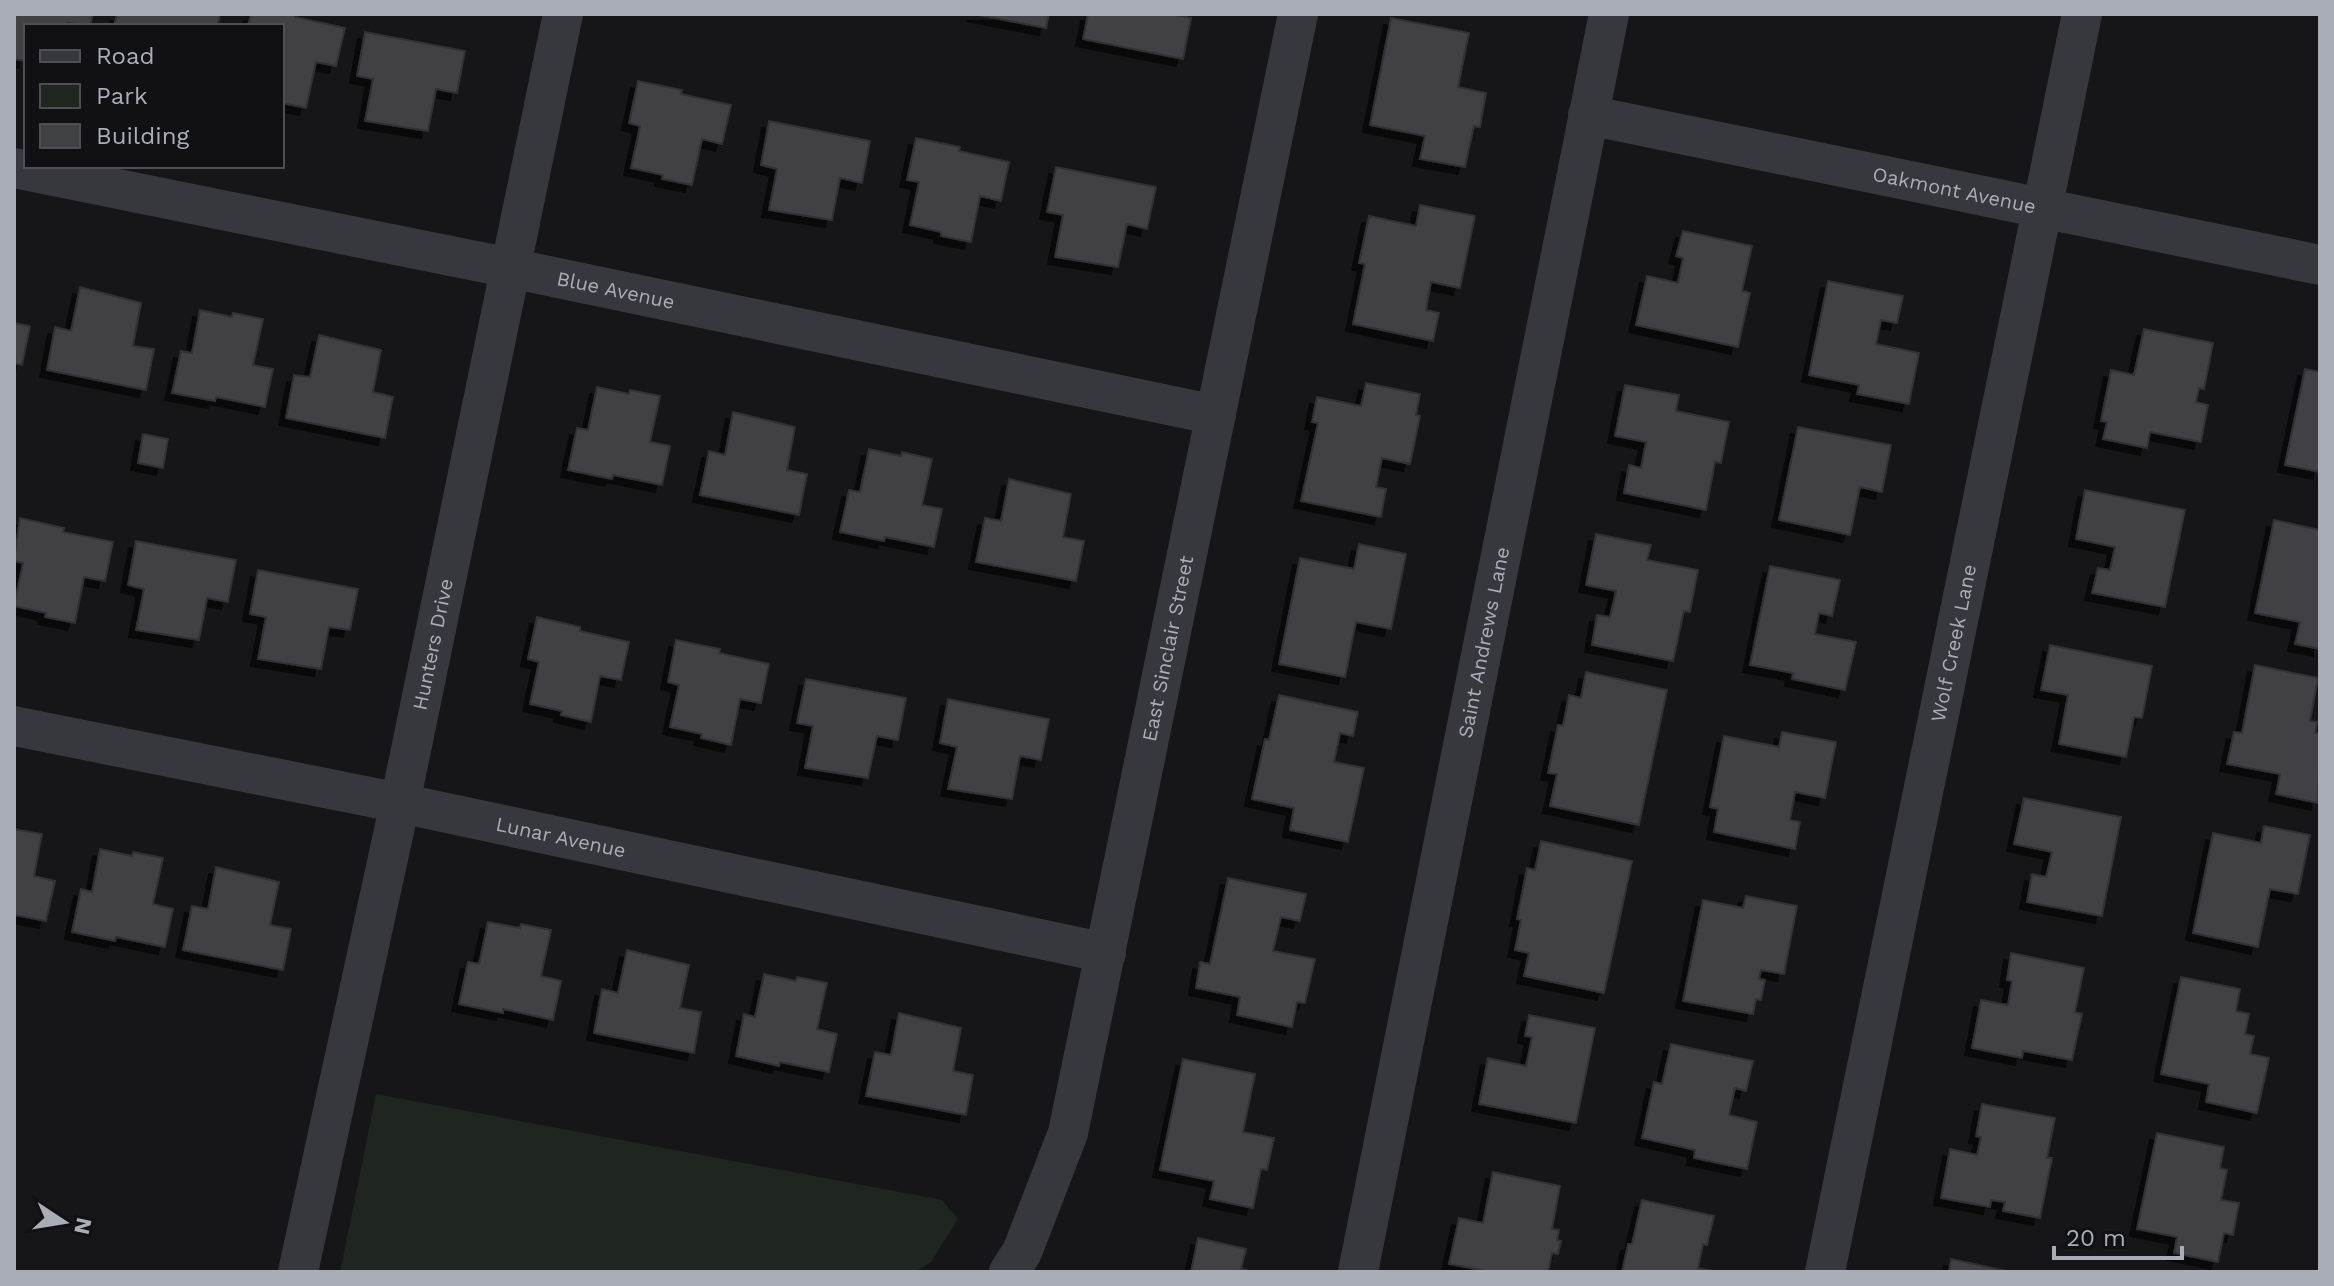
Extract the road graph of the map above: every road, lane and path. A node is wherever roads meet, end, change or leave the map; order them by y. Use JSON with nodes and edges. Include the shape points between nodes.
{"nodes":[{"id":1,"x":563,"y":14,"type":"edge"},
{"id":2,"x":1298,"y":14,"type":"edge"},
{"id":3,"x":1609,"y":14,"type":"edge"},
{"id":4,"x":2082,"y":14,"type":"edge"},
{"id":5,"x":1588,"y":115,"type":"junction"},
{"id":6,"x":14,"y":168,"type":"edge"},
{"id":7,"x":2042,"y":210,"type":"junction"},
{"id":8,"x":2320,"y":265,"type":"edge"},
{"id":9,"x":510,"y":268,"type":"junction"},
{"id":10,"x":1216,"y":415,"type":"junction"},
{"id":11,"x":14,"y":726,"type":"edge"},
{"id":12,"x":400,"y":803,"type":"junction"},
{"id":13,"x":1106,"y":953,"type":"junction"},
{"id":14,"x":298,"y":1272,"type":"edge"},
{"id":15,"x":1009,"y":1272,"type":"edge"},
{"id":16,"x":1358,"y":1272,"type":"edge"},
{"id":17,"x":1825,"y":1272,"type":"edge"}],
"edges":[{"from":1,"to":9,"type":"street","name":"Hunters Drive"},
{"from":2,"to":10,"type":"street","name":"East Sinclair Street"},
{"from":3,"to":5,"type":"street","name":"Saint Andrews Lane"},
{"from":4,"to":7,"type":"street","name":"Wolf Creek Lane"},
{"from":5,"to":7,"type":"street","name":"Oakmont Avenue"},
{"from":5,"to":16,"type":"street","name":"Saint Andrews Lane"},
{"from":6,"to":9,"type":"street","name":"Blue Avenue"},
{"from":7,"to":8,"type":"street","name":"Oakmont Avenue"},
{"from":7,"to":17,"type":"street","name":"Wolf Creek Lane"},
{"from":9,"to":10,"type":"street","name":"Blue Avenue"},
{"from":9,"to":12,"type":"street","name":"Hunters Drive"},
{"from":10,"to":13,"type":"street","name":"East Sinclair Street"},
{"from":11,"to":12,"type":"street","name":"Lunar Avenue"},
{"from":12,"to":13,"type":"street","name":"Lunar Avenue"},
{"from":12,"to":14,"type":"street","name":"Hunters Drive"},
{"from":13,"to":15,"type":"street","name":"East Sinclair Street","via":[[1068,1133],[1022,1252]]}]}
